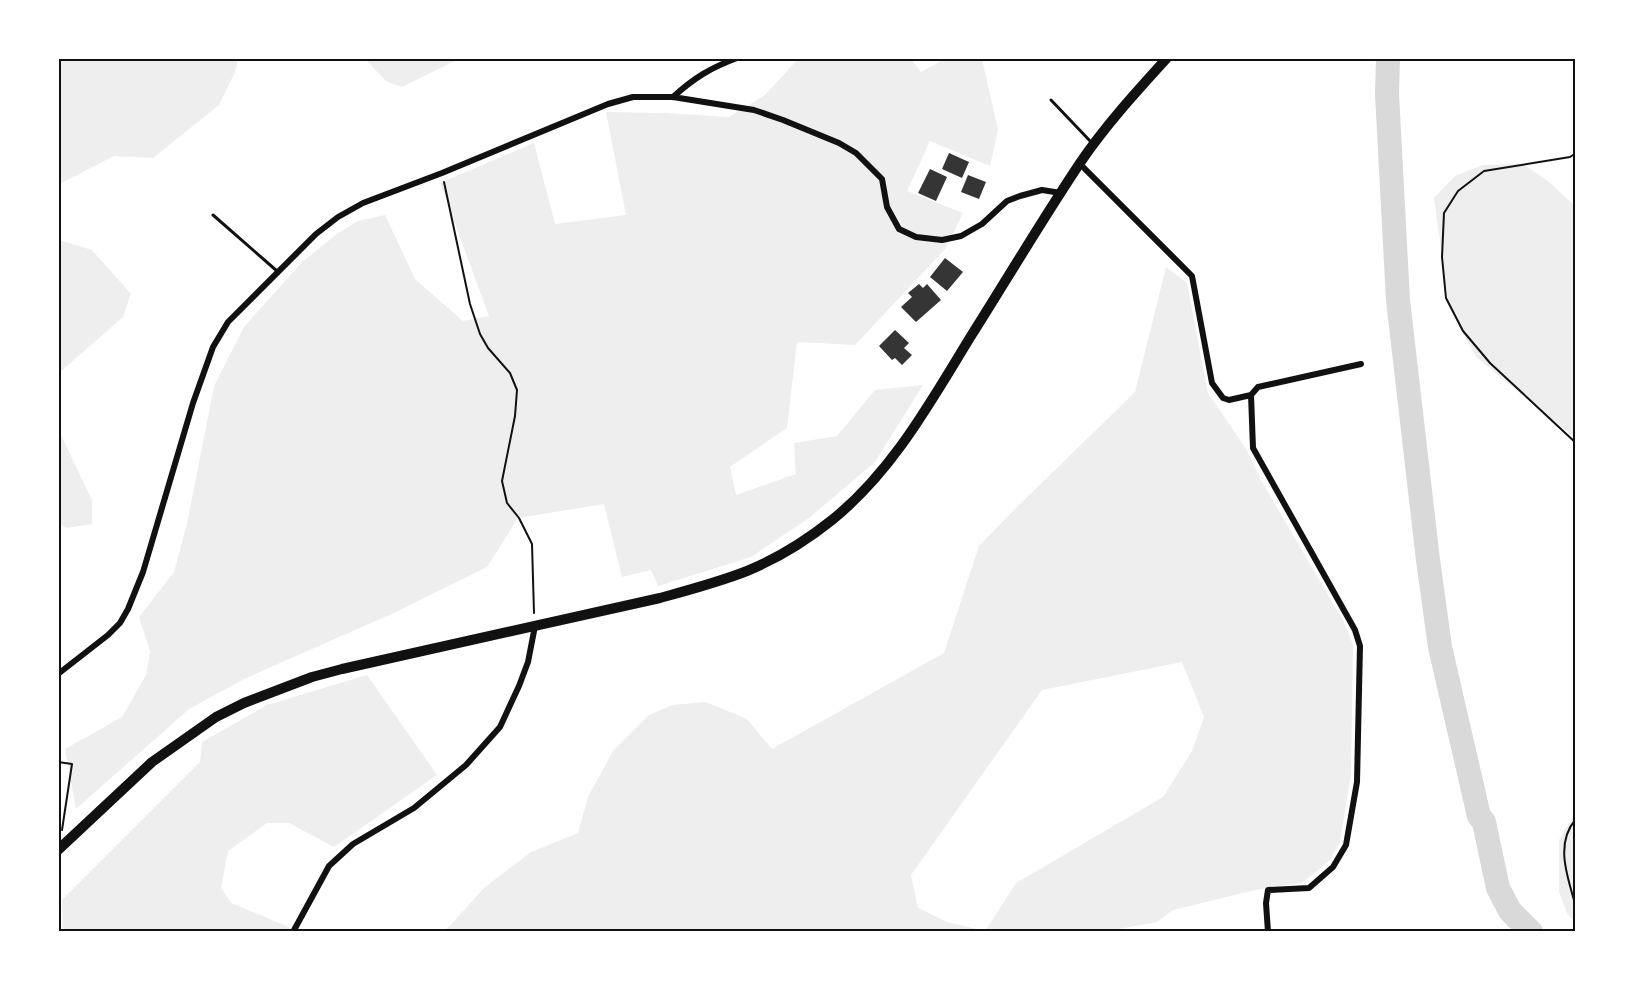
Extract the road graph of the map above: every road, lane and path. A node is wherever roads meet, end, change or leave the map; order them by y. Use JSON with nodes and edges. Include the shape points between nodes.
{"nodes":[{"id":1,"x":737,"y":58,"type":"edge"},
{"id":2,"x":1167,"y":58,"type":"edge"},
{"id":3,"x":673,"y":98,"type":"junction"},
{"id":4,"x":1051,"y":100,"type":"dead end"},
{"id":5,"x":1094,"y":144,"type":"junction"},
{"id":6,"x":1575,"y":153,"type":"edge"},
{"id":7,"x":1080,"y":164,"type":"junction"},
{"id":8,"x":442,"y":173,"type":"junction"},
{"id":9,"x":1061,"y":193,"type":"junction"},
{"id":10,"x":213,"y":215,"type":"dead end"},
{"id":11,"x":279,"y":273,"type":"junction"},
{"id":12,"x":1361,"y":364,"type":"dead end"},
{"id":13,"x":1251,"y":395,"type":"junction"},
{"id":14,"x":1575,"y":443,"type":"edge"},
{"id":15,"x":535,"y":626,"type":"junction"},
{"id":16,"x":58,"y":674,"type":"edge"},
{"id":17,"x":58,"y":762,"type":"edge"},
{"id":18,"x":1575,"y":819,"type":"edge"},
{"id":19,"x":61,"y":835,"type":"dead end"},
{"id":20,"x":58,"y":849,"type":"edge"},
{"id":21,"x":1575,"y":907,"type":"edge"},
{"id":22,"x":293,"y":932,"type":"edge"},
{"id":23,"x":1268,"y":932,"type":"edge"}],
"edges":[{"from":1,"to":3,"type":"street","via":[[694,78]]},
{"from":2,"to":5,"type":"main road"},
{"from":3,"to":8,"type":"street","via":[[633,97],[608,104]]},
{"from":3,"to":9,"type":"street","via":[[754,110],[839,143],[856,153],[882,179],[887,207],[899,229],[916,237],[942,240],[961,236],[982,224],[1007,201],[1042,190]]},
{"from":4,"to":5,"type":"lane"},
{"from":5,"to":7,"type":"main road"},
{"from":6,"to":14,"type":"path","via":[[1484,171],[1458,191],[1444,213],[1442,257],[1446,298],[1463,331],[1490,363]]},
{"from":7,"to":9,"type":"main road"},
{"from":7,"to":13,"type":"street","via":[[1192,276],[1212,383],[1217,390],[1228,400]]},
{"from":8,"to":11,"type":"street","via":[[363,203],[338,217]]},
{"from":8,"to":15,"type":"path","via":[[480,334],[510,373],[517,390],[502,481],[507,503],[532,543]]},
{"from":9,"to":15,"type":"main road","via":[[906,439],[861,495],[832,520],[740,573],[660,598]]},
{"from":10,"to":11,"type":"lane"},
{"from":11,"to":16,"type":"street","via":[[228,322],[213,347],[142,572],[120,623]]},
{"from":12,"to":13,"type":"street","via":[[1258,387]]},
{"from":13,"to":23,"type":"street","via":[[1253,448],[1356,630],[1360,646],[1357,782],[1346,845],[1334,867],[1309,888],[1268,890]]},
{"from":15,"to":20,"type":"main road","via":[[312,677],[244,703],[216,717],[152,762]]},
{"from":15,"to":22,"type":"street","via":[[528,662],[500,727],[466,765],[414,808],[353,843],[329,866]]},
{"from":17,"to":19,"type":"path","via":[[72,764]]},
{"from":18,"to":21,"type":"path","via":[[1567,829],[1563,857]]}]}
